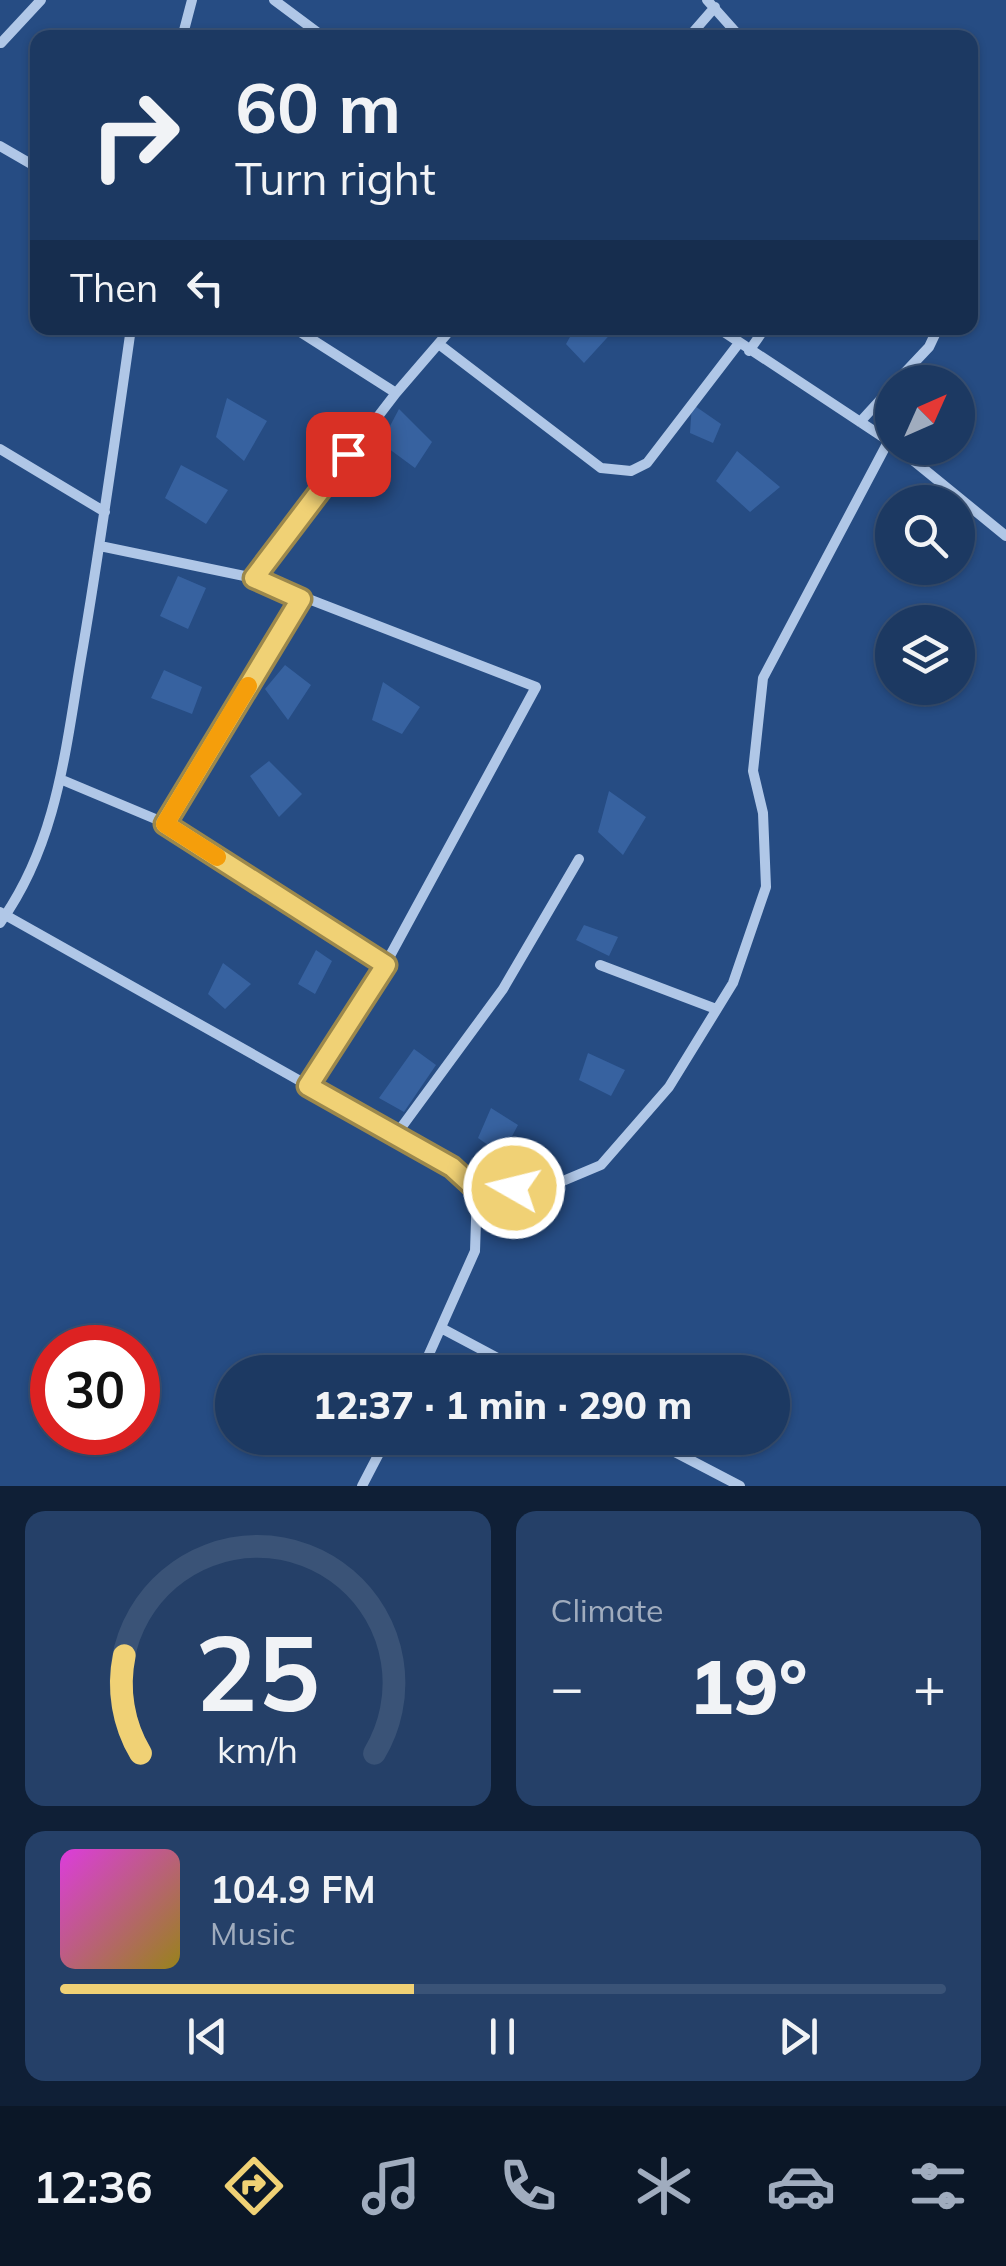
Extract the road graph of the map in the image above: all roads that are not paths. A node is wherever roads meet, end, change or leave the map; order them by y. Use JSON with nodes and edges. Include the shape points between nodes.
{"nodes":[{"id":1,"x":41,"y":0,"type":"edge"},
{"id":2,"x":192,"y":0,"type":"edge"},
{"id":3,"x":274,"y":0,"type":"edge"},
{"id":4,"x":711,"y":3,"type":"edge"},
{"id":5,"x":184,"y":30,"type":"edge"},
{"id":6,"x":314,"y":30,"type":"edge"},
{"id":7,"x":693,"y":30,"type":"edge"},
{"id":8,"x":734,"y":30,"type":"edge"},
{"id":9,"x":1,"y":43,"type":"edge"},
{"id":10,"x":0,"y":146,"type":"edge"},
{"id":11,"x":30,"y":163,"type":"edge"},
{"id":12,"x":130,"y":335,"type":"edge"},
{"id":13,"x":305,"y":335,"type":"edge"},
{"id":14,"x":447,"y":335,"type":"edge"},
{"id":15,"x":728,"y":335,"type":"edge"},
{"id":16,"x":757,"y":335,"type":"edge"},
{"id":17,"x":934,"y":335,"type":"edge"},
{"id":18,"x":440,"y":344,"type":"junction"},
{"id":19,"x":744,"y":347,"type":"junction"},
{"id":20,"x":911,"y":365,"type":"edge"},
{"id":21,"x":396,"y":393,"type":"junction"},
{"id":22,"x":875,"y":405,"type":"edge"},
{"id":23,"x":860,"y":422,"type":"junction"},
{"id":24,"x":875,"y":432,"type":"edge"},
{"id":25,"x":2,"y":454,"type":"edge"},
{"id":26,"x":881,"y":465,"type":"edge"},
{"id":27,"x":919,"y":465,"type":"edge"},
{"id":28,"x":106,"y":512,"type":"junction"},
{"id":29,"x":1006,"y":536,"type":"edge"},
{"id":30,"x":100,"y":546,"type":"junction"},
{"id":31,"x":254,"y":578,"type":"junction"},
{"id":32,"x":301,"y":599,"type":"junction"},
{"id":33,"x":60,"y":780,"type":"junction"},
{"id":34,"x":165,"y":824,"type":"junction"},
{"id":35,"x":579,"y":859,"type":"dead end"},
{"id":36,"x":2,"y":917,"type":"edge"},
{"id":37,"x":386,"y":965,"type":"junction"},
{"id":38,"x":600,"y":966,"type":"dead end"},
{"id":39,"x":716,"y":1010,"type":"junction"},
{"id":40,"x":308,"y":1086,"type":"junction"},
{"id":41,"x":394,"y":1136,"type":"junction"},
{"id":42,"x":477,"y":1190,"type":"junction"},
{"id":43,"x":443,"y":1330,"type":"junction"},
{"id":44,"x":429,"y":1355,"type":"edge"},
{"id":45,"x":491,"y":1355,"type":"edge"},
{"id":46,"x":378,"y":1455,"type":"edge"},
{"id":47,"x":681,"y":1455,"type":"edge"},
{"id":48,"x":362,"y":1486,"type":"edge"},
{"id":49,"x":740,"y":1486,"type":"edge"}],
"edges":[{"from":1,"to":9,"type":"street"},
{"from":2,"to":5,"type":"street"},
{"from":3,"to":6,"type":"street"},
{"from":4,"to":7,"type":"street"},
{"from":4,"to":8,"type":"street"},
{"from":10,"to":11,"type":"street"},
{"from":12,"to":28,"type":"street"},
{"from":13,"to":21,"type":"street"},
{"from":14,"to":18,"type":"street"},
{"from":15,"to":19,"type":"street"},
{"from":16,"to":19,"type":"street"},
{"from":17,"to":20,"type":"street"},
{"from":18,"to":19,"type":"street","via":[[570,447],[617,472],[647,463]]},
{"from":18,"to":21,"type":"street"},
{"from":19,"to":23,"type":"street"},
{"from":21,"to":31,"type":"street"},
{"from":22,"to":23,"type":"street"},
{"from":23,"to":24,"type":"street"},
{"from":25,"to":28,"type":"street"},
{"from":26,"to":39,"type":"street","via":[[763,678],[753,771],[763,813],[766,887],[733,983]]},
{"from":27,"to":29,"type":"street"},
{"from":28,"to":30,"type":"street"},
{"from":30,"to":31,"type":"street"},
{"from":30,"to":33,"type":"street"},
{"from":31,"to":32,"type":"street"},
{"from":32,"to":34,"type":"street"},
{"from":32,"to":37,"type":"street","via":[[536,687]]},
{"from":33,"to":34,"type":"street"},
{"from":33,"to":36,"type":"street","via":[[32,873]]},
{"from":34,"to":37,"type":"street"},
{"from":35,"to":41,"type":"street","via":[[503,988]]},
{"from":36,"to":40,"type":"street"},
{"from":37,"to":40,"type":"street"},
{"from":38,"to":39,"type":"street"},
{"from":39,"to":42,"type":"street","via":[[668,1087],[601,1164],[551,1186]]},
{"from":40,"to":41,"type":"street"},
{"from":41,"to":42,"type":"street","via":[[452,1167]]},
{"from":42,"to":43,"type":"street","via":[[476,1252]]},
{"from":43,"to":44,"type":"street"},
{"from":43,"to":45,"type":"street"},
{"from":46,"to":48,"type":"street"},
{"from":47,"to":49,"type":"street"}]}
